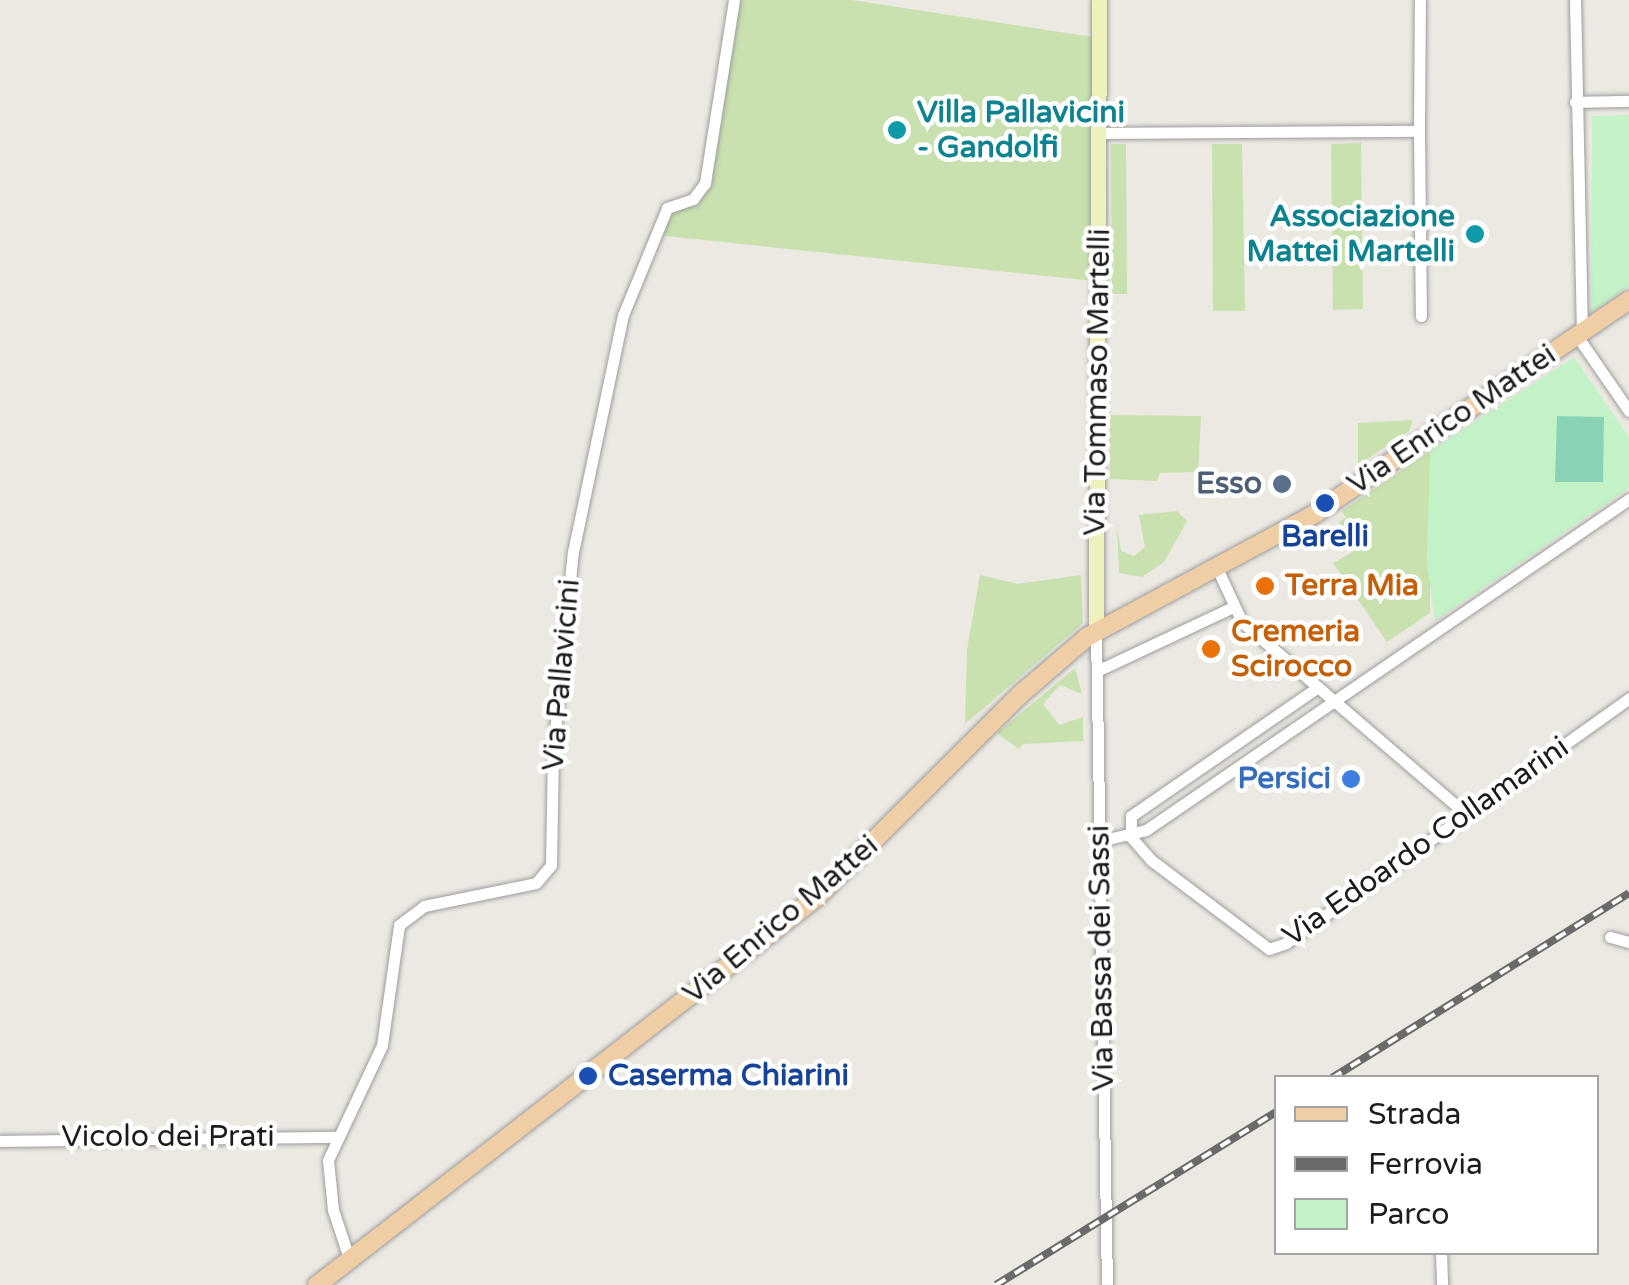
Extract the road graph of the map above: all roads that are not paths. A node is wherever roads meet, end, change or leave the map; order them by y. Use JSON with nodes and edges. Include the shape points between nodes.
{"nodes":[{"id":1,"x":734,"y":0,"type":"edge"},
{"id":2,"x":1100,"y":0,"type":"edge"},
{"id":3,"x":1420,"y":0,"type":"edge"},
{"id":4,"x":1574,"y":0,"type":"edge"},
{"id":5,"x":1629,"y":101,"type":"edge"},
{"id":6,"x":1575,"y":102,"type":"junction"},
{"id":7,"x":1419,"y":131,"type":"junction"},
{"id":8,"x":1099,"y":133,"type":"junction"},
{"id":9,"x":1629,"y":300,"type":"edge"},
{"id":10,"x":1421,"y":316,"type":"dead end"},
{"id":11,"x":1579,"y":334,"type":"junction"},
{"id":12,"x":1629,"y":411,"type":"edge"},
{"id":13,"x":1629,"y":499,"type":"edge"},
{"id":14,"x":1216,"y":566,"type":"junction"},
{"id":15,"x":1233,"y":607,"type":"junction"},
{"id":16,"x":1096,"y":631,"type":"junction"},
{"id":17,"x":1097,"y":672,"type":"junction"},
{"id":18,"x":1318,"y":687,"type":"junction"},
{"id":19,"x":1629,"y":698,"type":"edge"},
{"id":20,"x":1334,"y":701,"type":"junction"},
{"id":21,"x":1467,"y":815,"type":"junction"},
{"id":22,"x":1131,"y":837,"type":"junction"},
{"id":23,"x":1099,"y":841,"type":"junction"},
{"id":24,"x":1610,"y":937,"type":"dead end"},
{"id":25,"x":1629,"y":942,"type":"edge"},
{"id":26,"x":336,"y":1137,"type":"junction"},
{"id":27,"x":0,"y":1141,"type":"edge"},
{"id":28,"x":1442,"y":1255,"type":"edge"},
{"id":29,"x":350,"y":1262,"type":"junction"},
{"id":30,"x":317,"y":1285,"type":"edge"},
{"id":31,"x":1107,"y":1285,"type":"edge"},
{"id":32,"x":1442,"y":1285,"type":"edge"}],
"edges":[{"from":1,"to":26,"type":"street","name":"Via Pallavicini","via":[[705,183],[693,199],[667,208],[623,315],[576,534],[553,750],[552,865],[536,882],[424,906],[399,925],[382,1046],[364,1093]]},
{"from":2,"to":8,"type":"main road","name":"Via Tommaso Martelli"},
{"from":3,"to":7,"type":"street"},
{"from":4,"to":6,"type":"street","name":"Via Enrico Mattei"},
{"from":5,"to":6,"type":"street"},
{"from":6,"to":11,"type":"street","name":"Via Enrico Mattei"},
{"from":7,"to":8,"type":"street"},
{"from":7,"to":10,"type":"street"},
{"from":8,"to":16,"type":"main road","name":"Via Tommaso Martelli"},
{"from":9,"to":11,"type":"main road","name":"Via Enrico Mattei"},
{"from":11,"to":12,"type":"street"},
{"from":11,"to":14,"type":"main road","name":"Via Enrico Mattei","via":[[1322,506]]},
{"from":13,"to":20,"type":"street"},
{"from":14,"to":15,"type":"street"},
{"from":14,"to":16,"type":"main road","name":"Via Enrico Mattei"},
{"from":15,"to":17,"type":"street"},
{"from":15,"to":18,"type":"street"},
{"from":16,"to":17,"type":"street","name":"Via Bassa dei Sassi"},
{"from":16,"to":29,"type":"main road","name":"Via Enrico Mattei","via":[[1022,693],[817,898]]},
{"from":17,"to":23,"type":"street","name":"Via Bassa dei Sassi"},
{"from":18,"to":20,"type":"street"},
{"from":18,"to":22,"type":"street","via":[[1131,816]]},
{"from":19,"to":21,"type":"street","name":"Via Edoardo Collamarini"},
{"from":20,"to":21,"type":"street"},
{"from":20,"to":22,"type":"street"},
{"from":21,"to":22,"type":"street","name":"Via Edoardo Collamarini","via":[[1269,949],[1174,879]]},
{"from":22,"to":23,"type":"street"},
{"from":23,"to":31,"type":"street","name":"Via Bassa dei Sassi"},
{"from":24,"to":25,"type":"street"},
{"from":26,"to":27,"type":"street","name":"Vicolo dei Prati"},
{"from":26,"to":29,"type":"street","name":"Via Pallavicini","via":[[328,1184]]},
{"from":28,"to":32,"type":"street"},
{"from":29,"to":30,"type":"main road","name":"Via Enrico Mattei"}]}
